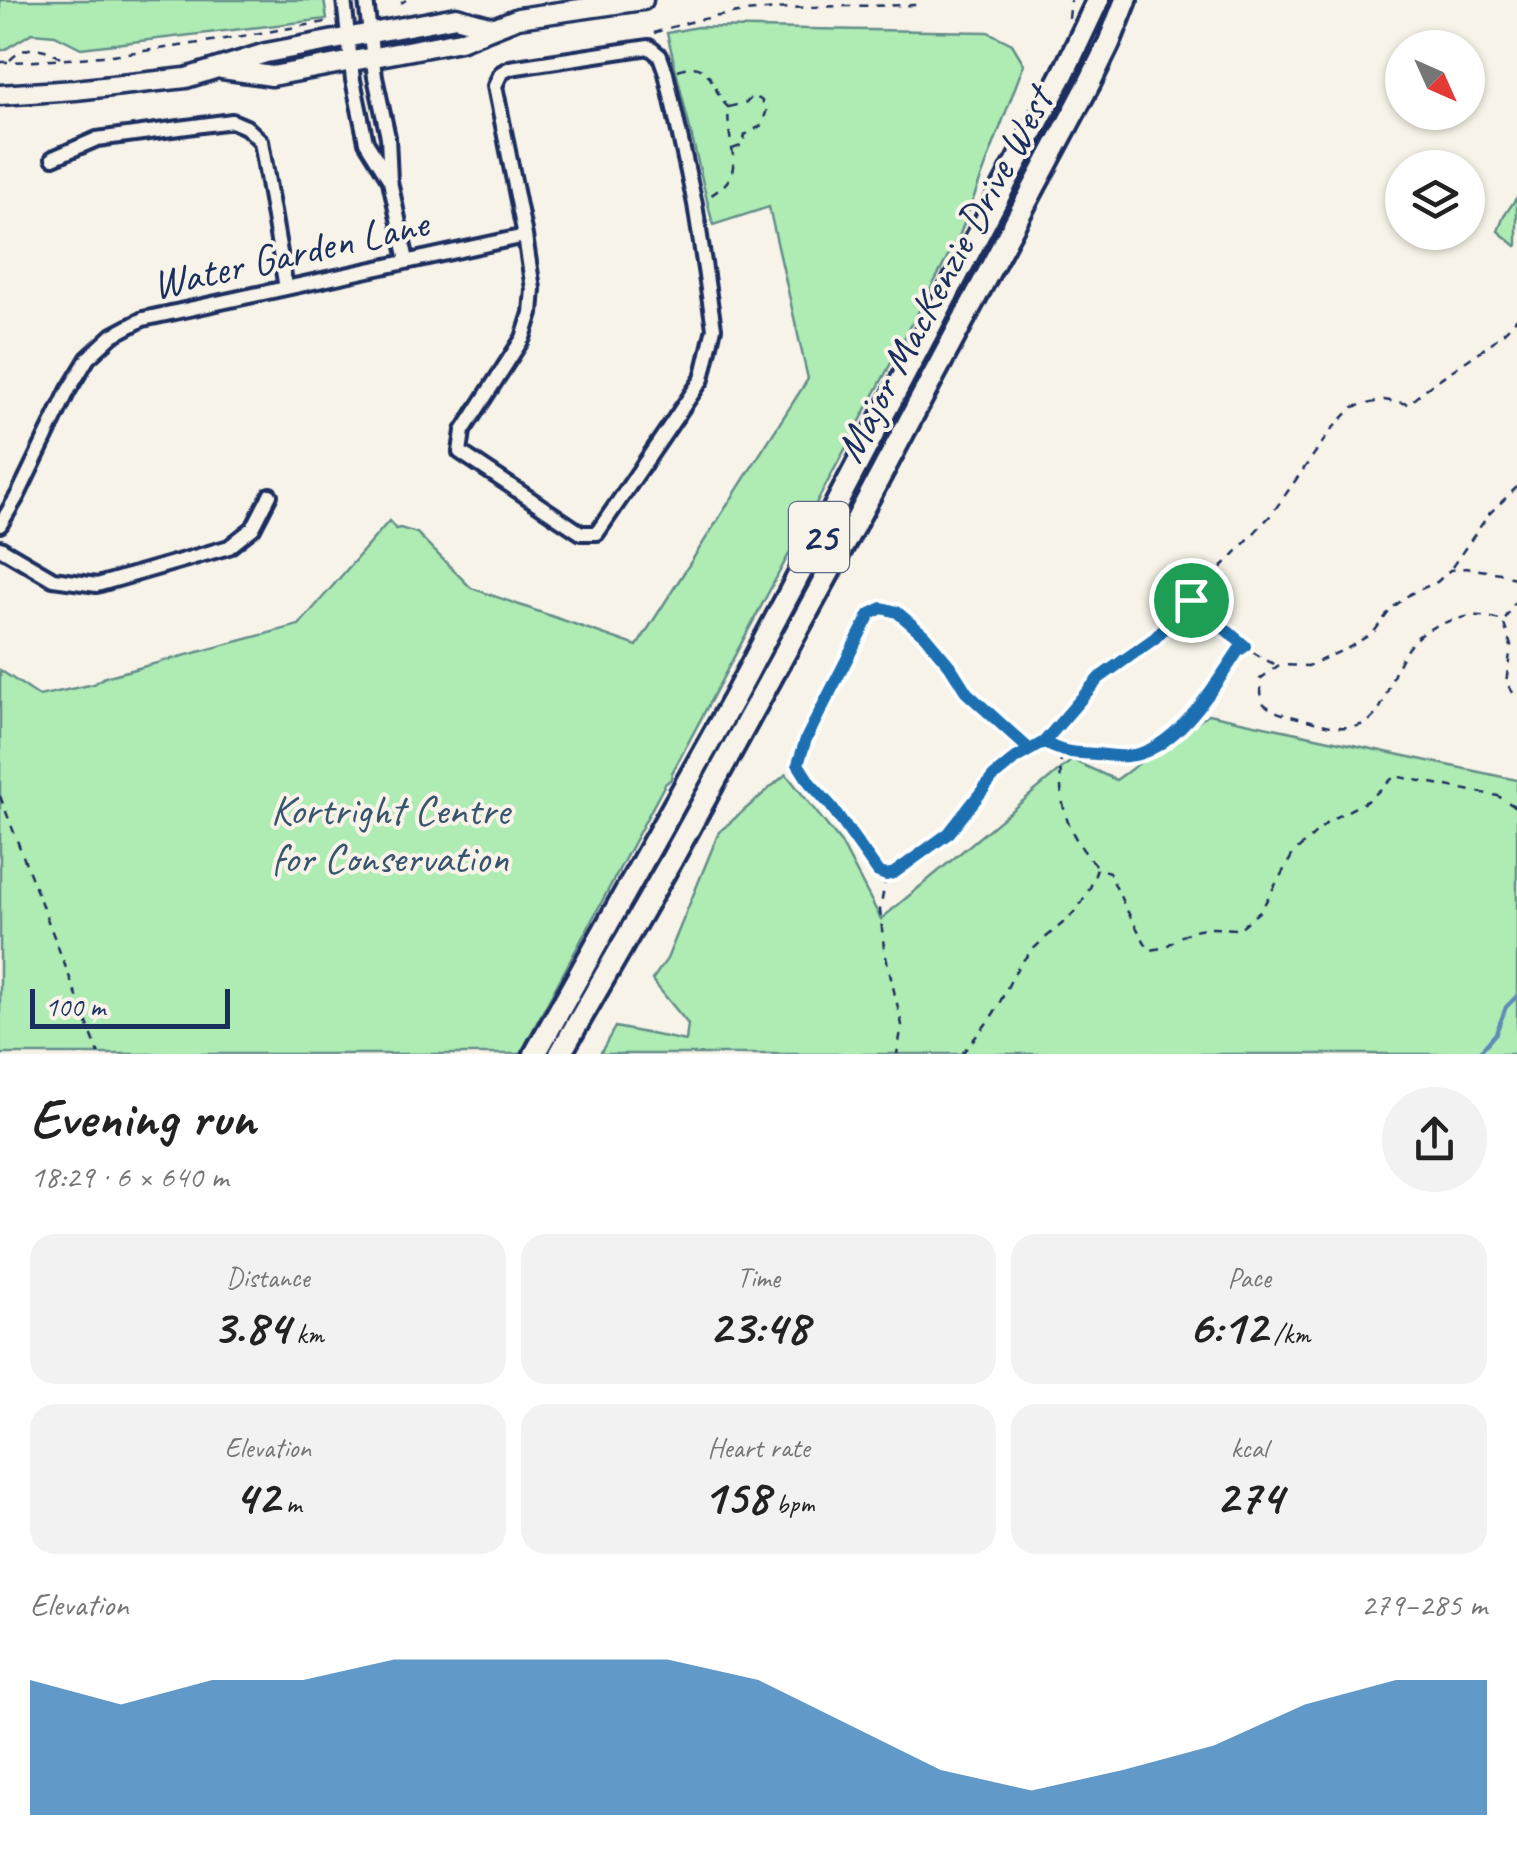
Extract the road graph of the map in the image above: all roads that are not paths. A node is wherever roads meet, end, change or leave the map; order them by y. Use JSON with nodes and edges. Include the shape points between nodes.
{"nodes":[{"id":1,"x":344,"y":0,"type":"edge"},
{"id":2,"x":366,"y":0,"type":"edge"},
{"id":3,"x":643,"y":0,"type":"edge"},
{"id":4,"x":1098,"y":0,"type":"edge"},
{"id":5,"x":1126,"y":0,"type":"edge"},
{"id":6,"x":492,"y":27,"type":"junction"},
{"id":7,"x":370,"y":33,"type":"junction"},
{"id":8,"x":349,"y":37,"type":"junction"},
{"id":9,"x":373,"y":57,"type":"junction"},
{"id":10,"x":352,"y":62,"type":"junction"},
{"id":11,"x":217,"y":68,"type":"junction"},
{"id":12,"x":0,"y":95,"type":"edge"},
{"id":13,"x":53,"y":158,"type":"dead end"},
{"id":14,"x":390,"y":181,"type":"junction"},
{"id":15,"x":525,"y":236,"type":"junction"},
{"id":16,"x":407,"y":260,"type":"junction"},
{"id":17,"x":286,"y":288,"type":"junction"},
{"id":18,"x":270,"y":495,"type":"dead end"},
{"id":19,"x":0,"y":525,"type":"edge"},
{"id":20,"x":0,"y":548,"type":"edge"},
{"id":21,"x":535,"y":1054,"type":"edge"},
{"id":22,"x":560,"y":1054,"type":"edge"}],
"edges":[{"from":1,"to":8,"type":"street"},
{"from":2,"to":7,"type":"street"},
{"from":3,"to":6,"type":"main road"},
{"from":4,"to":21,"type":"main road","name":"Major MacKenzie Drive West","number":"25","via":[[734,698]]},
{"from":5,"to":22,"type":"main road","name":"Major MacKenzie Drive West","number":"25","via":[[1109,44],[848,537]]},
{"from":6,"to":7,"type":"main road","via":[[456,17]]},
{"from":6,"to":9,"type":"main road","via":[[460,41]]},
{"from":7,"to":8,"type":"main road"},
{"from":7,"to":9,"type":"street"},
{"from":8,"to":10,"type":"street"},
{"from":8,"to":11,"type":"main road"},
{"from":9,"to":10,"type":"main road"},
{"from":9,"to":14,"type":"street"},
{"from":10,"to":11,"type":"main road","via":[[272,76]]},
{"from":10,"to":14,"type":"street","via":[[366,142]]},
{"from":11,"to":12,"type":"main road","via":[[186,78]]},
{"from":13,"to":17,"type":"street","via":[[97,138],[232,121],[246,127],[261,141]]},
{"from":14,"to":16,"type":"street"},
{"from":15,"to":15,"type":"street","via":[[495,86],[501,73],[650,47],[666,73],[714,328],[702,379],[597,533],[582,533],[460,452],[464,431],[527,326],[533,289]]},
{"from":15,"to":16,"type":"street","name":"Water Garden Lane"},
{"from":16,"to":17,"type":"street","name":"Water Garden Lane"},
{"from":17,"to":19,"type":"street","name":"Water Garden Lane","via":[[142,319],[114,335],[88,358]]},
{"from":18,"to":20,"type":"street","via":[[253,528],[229,547],[97,585],[54,578]]}]}
